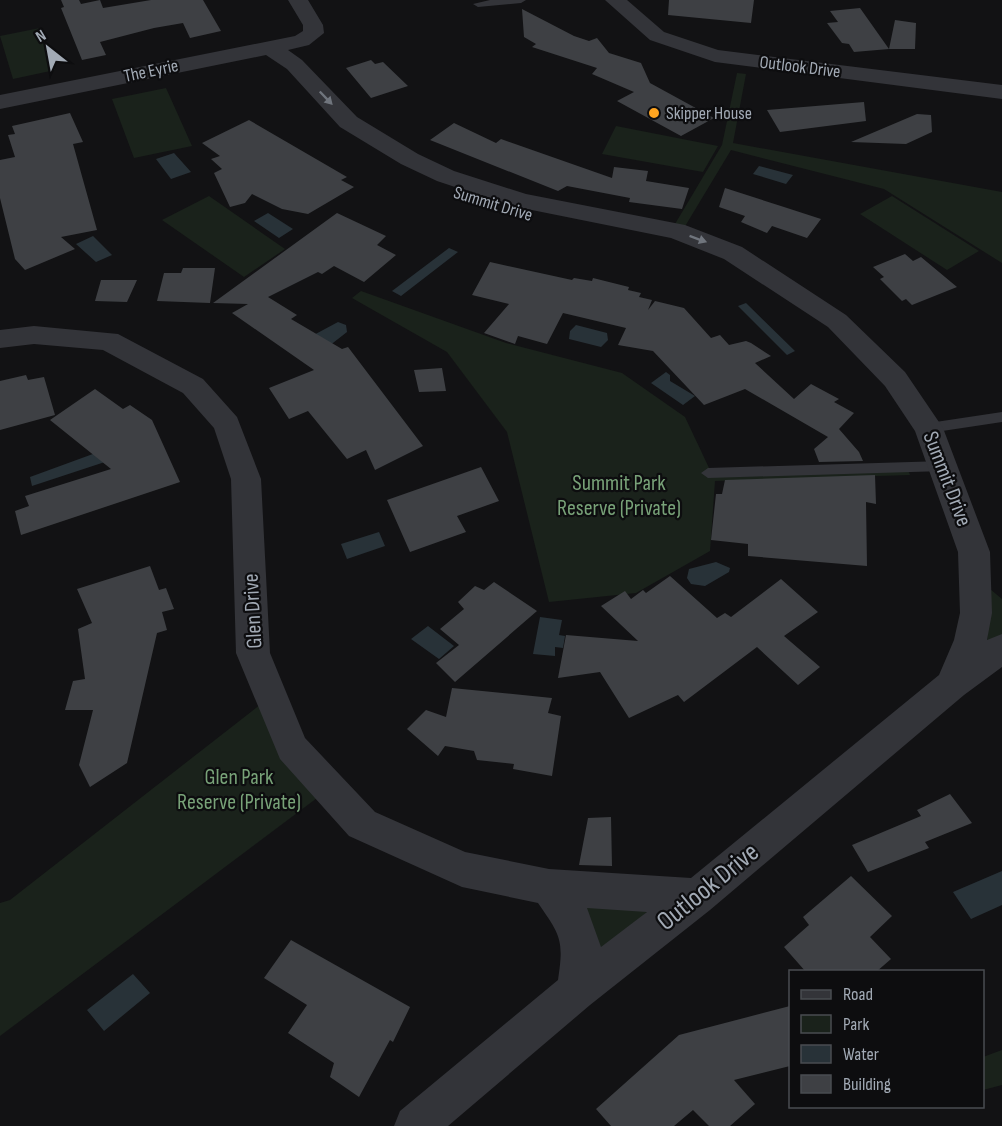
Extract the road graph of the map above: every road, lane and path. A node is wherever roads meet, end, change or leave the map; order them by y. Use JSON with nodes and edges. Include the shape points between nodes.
{"nodes":[{"id":1,"x":280,"y":0,"type":"edge"},
{"id":2,"x":298,"y":0,"type":"edge"},
{"id":3,"x":521,"y":0,"type":"edge"},
{"id":4,"x":615,"y":0,"type":"edge"},
{"id":5,"x":478,"y":4,"type":"dead end"},
{"id":6,"x":277,"y":52,"type":"junction"},
{"id":7,"x":1002,"y":92,"type":"edge"},
{"id":8,"x":0,"y":102,"type":"edge"},
{"id":9,"x":0,"y":339,"type":"edge"},
{"id":10,"x":1002,"y":417,"type":"edge"},
{"id":11,"x":929,"y":428,"type":"junction"},
{"id":12,"x":944,"y":466,"type":"junction"},
{"id":13,"x":708,"y":473,"type":"dead end"},
{"id":14,"x":974,"y":552,"type":"junction"},
{"id":15,"x":1002,"y":585,"type":"edge"},
{"id":16,"x":1002,"y":648,"type":"edge"},
{"id":17,"x":952,"y":685,"type":"junction"},
{"id":18,"x":549,"y":887,"type":"junction"},
{"id":19,"x":697,"y":897,"type":"junction"},
{"id":20,"x":576,"y":991,"type":"junction"},
{"id":21,"x":415,"y":1126,"type":"edge"}],
"edges":[{"from":1,"to":6,"type":"street","via":[[298,30]]},
{"from":2,"to":6,"type":"street","name":"The Eyrie","via":[[313,25],[313,33]]},
{"from":3,"to":5,"type":"lane"},
{"from":4,"to":7,"type":"street","name":"Outlook Drive","via":[[657,36],[715,56]]},
{"from":6,"to":8,"type":"street","name":"The Eyrie"},
{"from":6,"to":11,"type":"street","name":"Summit Drive","via":[[285,82],[330,126],[384,163],[467,199],[559,224],[665,244],[721,265],[753,268],[837,321],[895,379]]},
{"from":9,"to":18,"type":"street","name":"Glen Drive","via":[[34,336],[108,341],[193,386],[227,424],[246,479],[253,653],[291,748],[362,824],[462,869]]},
{"from":10,"to":11,"type":"lane"},
{"from":11,"to":12,"type":"street","name":"Summit Drive"},
{"from":12,"to":13,"type":"lane"},
{"from":12,"to":14,"type":"street","name":"Summit Drive"},
{"from":14,"to":15,"type":"street","name":"Summit Drive"},
{"from":14,"to":17,"type":"street","name":"Summit Drive","via":[[976,613],[971,640]]},
{"from":16,"to":17,"type":"street","name":"Outlook Drive"},
{"from":17,"to":19,"type":"street","name":"Outlook Drive"},
{"from":18,"to":19,"type":"street","name":"Glen Drive"},
{"from":18,"to":20,"type":"street","via":[[572,919],[582,949]]},
{"from":19,"to":20,"type":"street","name":"Outlook Drive"},
{"from":20,"to":21,"type":"street","name":"Outlook Drive"}]}
